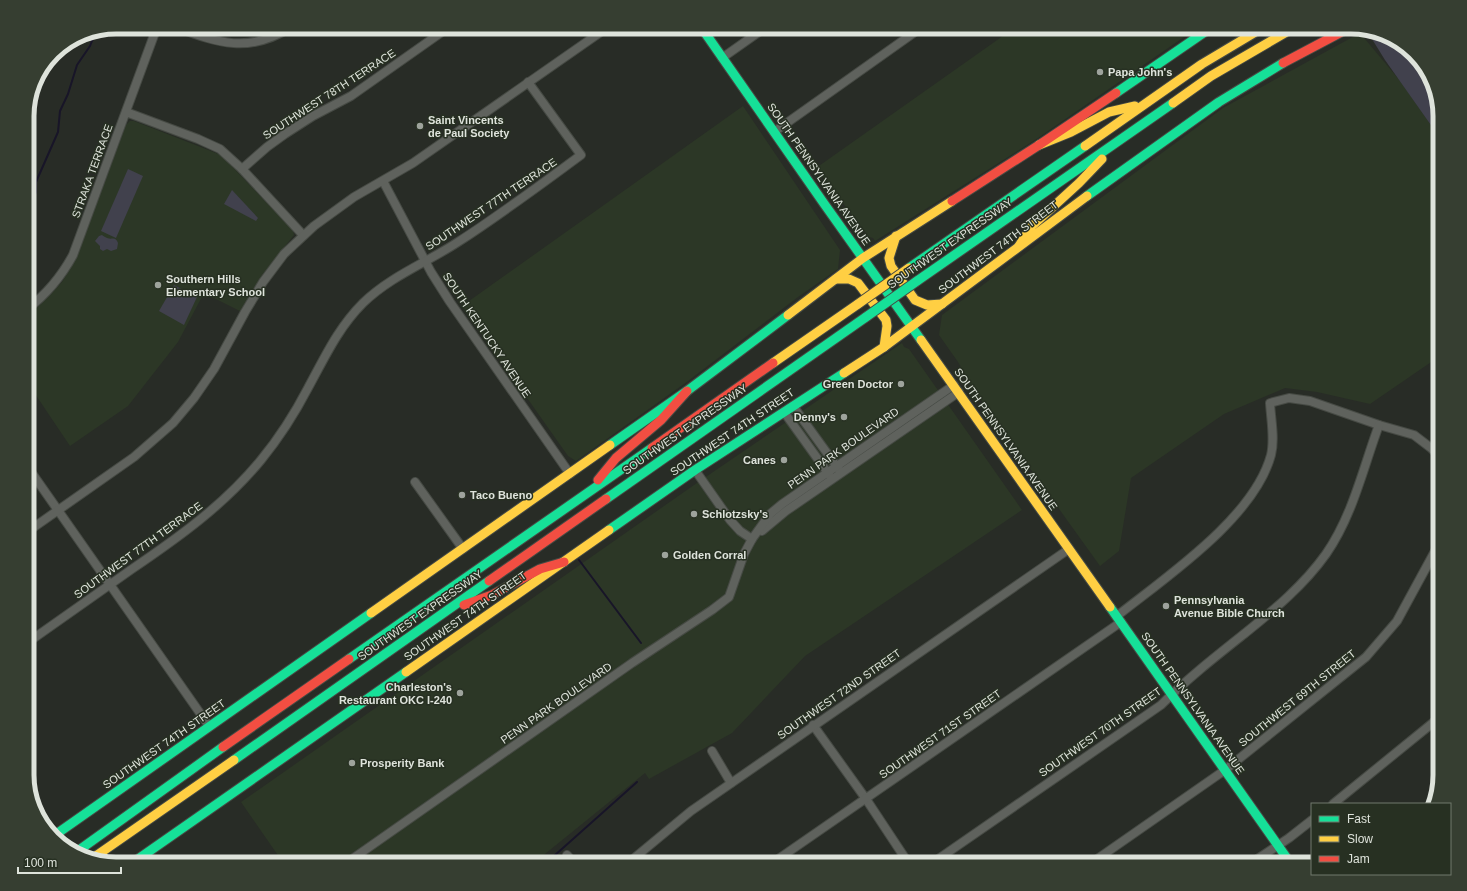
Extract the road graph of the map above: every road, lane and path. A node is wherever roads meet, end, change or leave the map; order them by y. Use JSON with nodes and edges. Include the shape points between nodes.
{"nodes":[{"id":1,"x":154,"y":34,"type":"edge"},
{"id":2,"x":197,"y":34,"type":"edge"},
{"id":3,"x":278,"y":34,"type":"edge"},
{"id":4,"x":440,"y":34,"type":"edge"},
{"id":5,"x":598,"y":34,"type":"edge"},
{"id":6,"x":706,"y":34,"type":"edge"},
{"id":7,"x":756,"y":34,"type":"edge"},
{"id":8,"x":912,"y":34,"type":"edge"},
{"id":9,"x":1199,"y":34,"type":"edge"},
{"id":10,"x":1252,"y":34,"type":"edge"},
{"id":11,"x":1283,"y":34,"type":"edge"},
{"id":12,"x":1338,"y":34,"type":"edge"},
{"id":13,"x":722,"y":58,"type":"junction"},
{"id":14,"x":528,"y":82,"type":"junction"},
{"id":15,"x":1143,"y":105,"type":"junction"},
{"id":16,"x":126,"y":112,"type":"junction"},
{"id":17,"x":774,"y":132,"type":"junction"},
{"id":18,"x":1121,"y":138,"type":"junction"},
{"id":19,"x":1039,"y":145,"type":"junction"},
{"id":20,"x":242,"y":169,"type":"junction"},
{"id":21,"x":383,"y":181,"type":"junction"},
{"id":22,"x":304,"y":234,"type":"junction"},
{"id":23,"x":896,"y":236,"type":"junction"},
{"id":24,"x":1019,"y":246,"type":"junction"},
{"id":25,"x":863,"y":258,"type":"junction"},
{"id":26,"x":425,"y":261,"type":"junction"},
{"id":27,"x":836,"y":279,"type":"junction"},
{"id":28,"x":944,"y":303,"type":"junction"},
{"id":29,"x":34,"y":304,"type":"edge"},
{"id":30,"x":912,"y":327,"type":"junction"},
{"id":31,"x":884,"y":347,"type":"junction"},
{"id":32,"x":956,"y":388,"type":"junction"},
{"id":33,"x":687,"y":391,"type":"junction"},
{"id":34,"x":793,"y":406,"type":"junction"},
{"id":35,"x":784,"y":412,"type":"junction"},
{"id":36,"x":1379,"y":425,"type":"junction"},
{"id":37,"x":1433,"y":450,"type":"edge"},
{"id":38,"x":839,"y":469,"type":"junction"},
{"id":39,"x":695,"y":470,"type":"junction"},
{"id":40,"x":570,"y":474,"type":"junction"},
{"id":41,"x":830,"y":475,"type":"junction"},
{"id":42,"x":34,"y":476,"type":"edge"},
{"id":43,"x":415,"y":482,"type":"dead end"},
{"id":44,"x":585,"y":495,"type":"junction"},
{"id":45,"x":58,"y":510,"type":"junction"},
{"id":46,"x":34,"y":527,"type":"edge"},
{"id":47,"x":752,"y":539,"type":"junction"},
{"id":48,"x":463,"y":549,"type":"junction"},
{"id":49,"x":1069,"y":549,"type":"junction"},
{"id":50,"x":1433,"y":555,"type":"edge"},
{"id":51,"x":564,"y":562,"type":"junction"},
{"id":52,"x":110,"y":584,"type":"junction"},
{"id":53,"x":447,"y":611,"type":"junction"},
{"id":54,"x":1119,"y":619,"type":"junction"},
{"id":55,"x":34,"y":638,"type":"edge"},
{"id":56,"x":1172,"y":694,"type":"junction"},
{"id":57,"x":1433,"y":723,"type":"edge"},
{"id":58,"x":813,"y":725,"type":"junction"},
{"id":59,"x":209,"y":726,"type":"junction"},
{"id":60,"x":712,"y":751,"type":"dead end"},
{"id":61,"x":1225,"y":770,"type":"junction"},
{"id":62,"x":731,"y":783,"type":"junction"},
{"id":63,"x":866,"y":799,"type":"junction"},
{"id":64,"x":1334,"y":803,"type":"edge"},
{"id":65,"x":1311,"y":821,"type":"edge"},
{"id":66,"x":58,"y":833,"type":"edge"},
{"id":67,"x":1278,"y":845,"type":"junction"},
{"id":68,"x":81,"y":849,"type":"edge"},
{"id":69,"x":98,"y":855,"type":"edge"},
{"id":70,"x":141,"y":857,"type":"edge"},
{"id":71,"x":355,"y":857,"type":"edge"},
{"id":72,"x":634,"y":857,"type":"edge"},
{"id":73,"x":781,"y":857,"type":"edge"},
{"id":74,"x":904,"y":857,"type":"edge"},
{"id":75,"x":941,"y":857,"type":"edge"},
{"id":76,"x":1100,"y":857,"type":"edge"},
{"id":77,"x":1260,"y":857,"type":"edge"},
{"id":78,"x":1287,"y":857,"type":"edge"}],
"edges":[{"from":1,"to":16,"type":"street","name":"STRAKA TERRACE"},
{"from":2,"to":3,"type":"street","via":[[218,41],[241,44]]},
{"from":4,"to":20,"type":"street","name":"SOUTHWEST 78TH TERRACE","via":[[350,96],[285,134]]},
{"from":5,"to":14,"type":"street"},
{"from":6,"to":13,"type":"main road","name":"SOUTH PENNSYLVANIA AVENUE"},
{"from":7,"to":13,"type":"street"},
{"from":8,"to":17,"type":"street"},
{"from":9,"to":19,"type":"main road","name":"SOUTHWEST 74TH STREET"},
{"from":10,"to":15,"type":"main road","name":"SOUTHWEST EXPRESSWAY","via":[[1202,64]]},
{"from":11,"to":18,"type":"main road","name":"SOUTHWEST EXPRESSWAY","via":[[1211,76]]},
{"from":12,"to":24,"type":"main road","name":"SOUTHWEST 74TH STREET","via":[[1273,68],[1226,97]]},
{"from":13,"to":17,"type":"main road","name":"SOUTH PENNSYLVANIA AVENUE"},
{"from":14,"to":21,"type":"street","via":[[413,163]]},
{"from":14,"to":26,"type":"street","name":"SOUTHWEST 77TH TERRACE","via":[[581,155],[459,241]]},
{"from":15,"to":19,"type":"main road","via":[[1109,112]]},
{"from":15,"to":44,"type":"main road","name":"SOUTHWEST EXPRESSWAY","bridge":true},
{"from":16,"to":20,"type":"street","via":[[211,144],[227,154]]},
{"from":16,"to":29,"type":"street","name":"STRAKA TERRACE","via":[[72,255],[54,285]]},
{"from":17,"to":25,"type":"main road","name":"SOUTH PENNSYLVANIA AVENUE"},
{"from":18,"to":24,"type":"main road","via":[[1079,183],[1032,226]]},
{"from":18,"to":53,"type":"main road","name":"SOUTHWEST EXPRESSWAY","bridge":true},
{"from":19,"to":23,"type":"main road","name":"SOUTHWEST 74TH STREET"},
{"from":20,"to":22,"type":"street"},
{"from":21,"to":22,"type":"street","via":[[341,205]]},
{"from":21,"to":26,"type":"street","name":"SOUTH KENTUCKY AVENUE"},
{"from":22,"to":45,"type":"street","via":[[284,254],[263,282],[214,369],[173,422],[134,457]]},
{"from":23,"to":25,"type":"main road","name":"SOUTHWEST 74TH STREET"},
{"from":23,"to":28,"type":"main road","via":[[889,258],[891,266],[915,300],[927,305]]},
{"from":24,"to":28,"type":"main road","name":"SOUTHWEST 74TH STREET"},
{"from":25,"to":27,"type":"main road","name":"SOUTHWEST 74TH STREET"},
{"from":25,"to":30,"type":"main road","name":"SOUTH PENNSYLVANIA AVENUE"},
{"from":26,"to":40,"type":"street","name":"SOUTH KENTUCKY AVENUE","via":[[450,304]]},
{"from":26,"to":52,"type":"street","name":"SOUTHWEST 77TH TERRACE","via":[[378,290],[346,321],[293,416],[240,483],[197,523]]},
{"from":27,"to":31,"type":"main road","via":[[849,279],[858,283],[886,320]]},
{"from":27,"to":33,"type":"main road","name":"SOUTHWEST 74TH STREET"},
{"from":28,"to":30,"type":"main road","name":"SOUTHWEST 74TH STREET"},
{"from":30,"to":31,"type":"main road","name":"SOUTHWEST 74TH STREET"},
{"from":30,"to":32,"type":"main road","name":"SOUTH PENNSYLVANIA AVENUE"},
{"from":31,"to":34,"type":"main road","name":"SOUTHWEST 74TH STREET"},
{"from":32,"to":38,"type":"street","name":"PENN PARK BOULEVARD"},
{"from":32,"to":49,"type":"main road","name":"SOUTH PENNSYLVANIA AVENUE"},
{"from":33,"to":40,"type":"main road","name":"SOUTHWEST 74TH STREET"},
{"from":33,"to":44,"type":"main road","via":[[661,420],[616,458]]},
{"from":34,"to":35,"type":"main road","name":"SOUTHWEST 74TH STREET"},
{"from":34,"to":38,"type":"street"},
{"from":35,"to":39,"type":"main road","name":"SOUTHWEST 74TH STREET"},
{"from":35,"to":41,"type":"street"},
{"from":36,"to":37,"type":"street","via":[[1414,436]]},
{"from":36,"to":54,"type":"street","name":"SOUTHWEST 71ST STREET","via":[[1310,401],[1289,398],[1270,403],[1271,454],[1265,472],[1248,499],[1224,528]]},
{"from":36,"to":56,"type":"street","name":"SOUTHWEST 70TH STREET","via":[[1345,521],[1326,554],[1304,581],[1276,608]]},
{"from":38,"to":41,"type":"street","name":"PENN PARK BOULEVARD"},
{"from":39,"to":47,"type":"street","via":[[730,520]]},
{"from":39,"to":51,"type":"main road","name":"SOUTHWEST 74TH STREET"},
{"from":40,"to":48,"type":"main road","name":"SOUTHWEST 74TH STREET"},
{"from":41,"to":47,"type":"street","name":"PENN PARK BOULEVARD","via":[[770,514]]},
{"from":42,"to":45,"type":"street"},
{"from":43,"to":48,"type":"street"},
{"from":44,"to":68,"type":"main road","name":"SOUTHWEST EXPRESSWAY"},
{"from":45,"to":46,"type":"street"},
{"from":45,"to":52,"type":"street"},
{"from":47,"to":71,"type":"street","name":"PENN PARK BOULEVARD","via":[[729,597]]},
{"from":48,"to":59,"type":"main road","name":"SOUTHWEST 74TH STREET"},
{"from":49,"to":54,"type":"main road","name":"SOUTH PENNSYLVANIA AVENUE"},
{"from":49,"to":58,"type":"street","name":"SOUTHWEST 72ND STREET"},
{"from":50,"to":61,"type":"street","name":"SOUTHWEST 69TH STREET","via":[[1397,621],[1366,657]]},
{"from":51,"to":53,"type":"main road","via":[[540,569],[492,595]]},
{"from":51,"to":70,"type":"main road","name":"SOUTHWEST 74TH STREET"},
{"from":52,"to":55,"type":"street","name":"SOUTHWEST 77TH TERRACE"},
{"from":52,"to":59,"type":"street"},
{"from":53,"to":69,"type":"main road","name":"SOUTHWEST EXPRESSWAY"},
{"from":54,"to":56,"type":"main road","name":"SOUTH PENNSYLVANIA AVENUE"},
{"from":54,"to":63,"type":"street","name":"SOUTHWEST 71ST STREET"},
{"from":56,"to":61,"type":"main road","name":"SOUTH PENNSYLVANIA AVENUE"},
{"from":56,"to":75,"type":"street","name":"SOUTHWEST 70TH STREET","via":[[1161,705]]},
{"from":57,"to":64,"type":"street"},
{"from":58,"to":62,"type":"street","name":"SOUTHWEST 72ND STREET"},
{"from":58,"to":63,"type":"street"},
{"from":59,"to":66,"type":"main road","name":"SOUTHWEST 74TH STREET"},
{"from":60,"to":62,"type":"street"},
{"from":61,"to":67,"type":"main road","name":"SOUTH PENNSYLVANIA AVENUE"},
{"from":61,"to":76,"type":"street","name":"SOUTHWEST 69TH STREET"},
{"from":62,"to":72,"type":"street","name":"SOUTHWEST 72ND STREET","via":[[691,810]]},
{"from":63,"to":73,"type":"street","name":"SOUTHWEST 71ST STREET"},
{"from":63,"to":74,"type":"street"},
{"from":65,"to":67,"type":"street"},
{"from":67,"to":77,"type":"street"},
{"from":67,"to":78,"type":"main road","name":"SOUTH PENNSYLVANIA AVENUE"}]}
